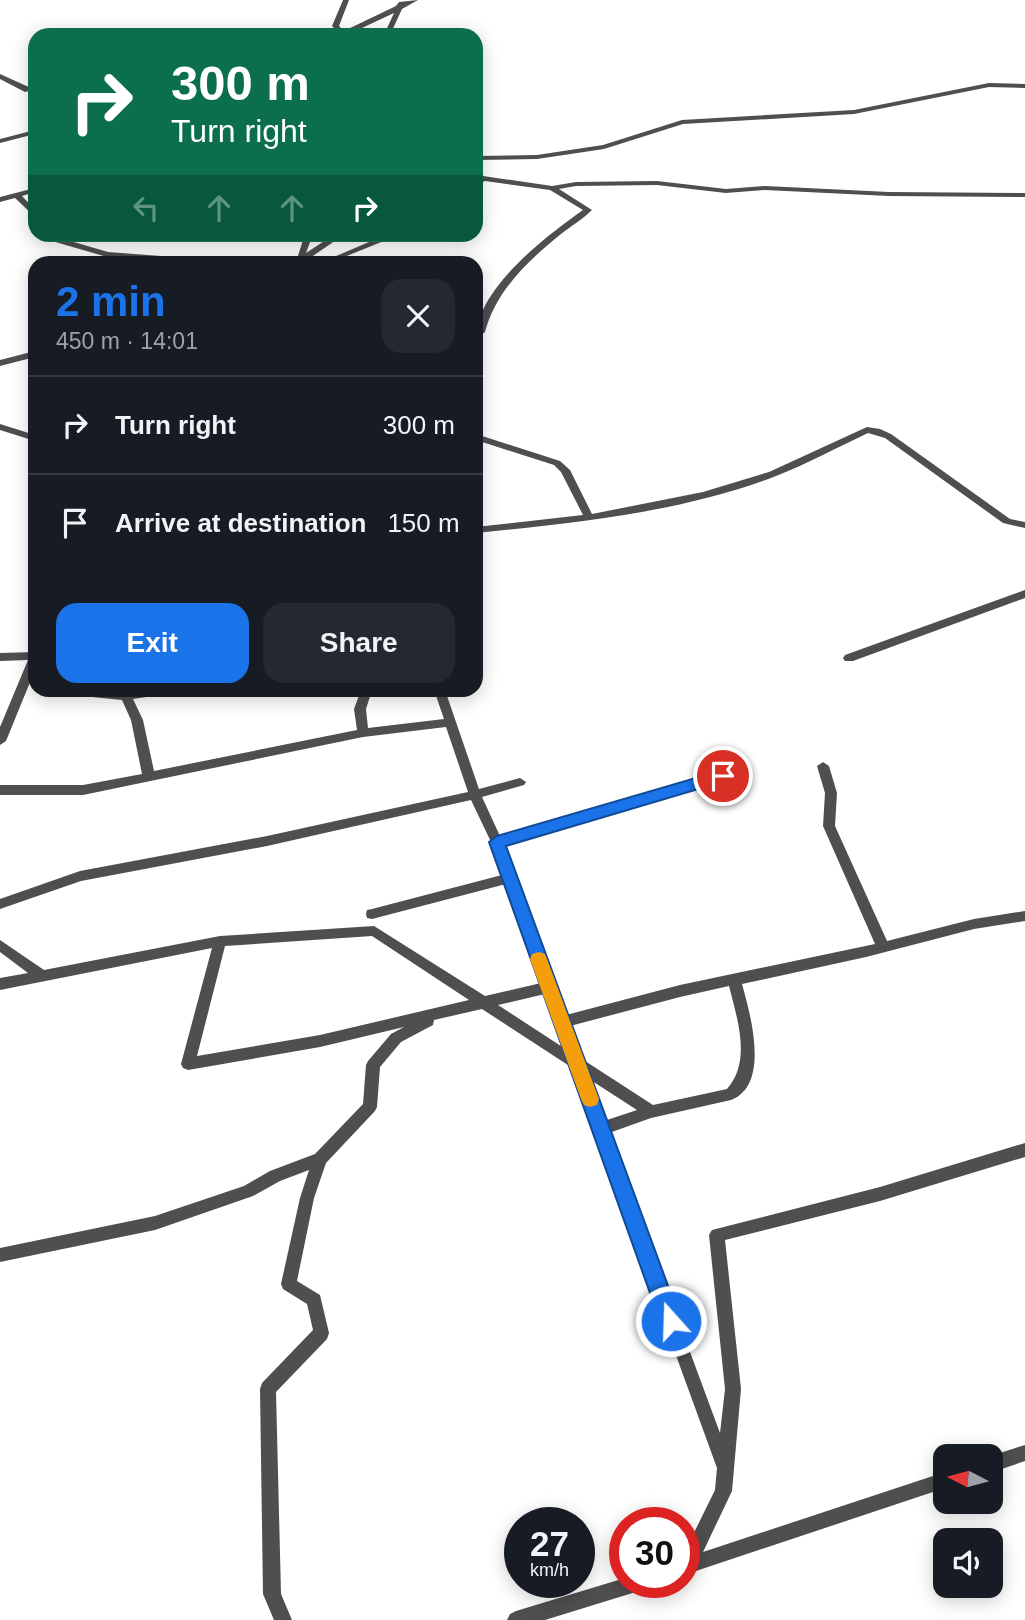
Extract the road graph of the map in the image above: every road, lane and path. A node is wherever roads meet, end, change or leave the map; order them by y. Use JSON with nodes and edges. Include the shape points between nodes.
{"nodes":[{"id":1,"x":346,"y":0,"type":"edge"},
{"id":2,"x":415,"y":0,"type":"edge"},
{"id":3,"x":401,"y":3,"type":"edge"},
{"id":4,"x":337,"y":28,"type":"edge"},
{"id":5,"x":354,"y":28,"type":"edge"},
{"id":6,"x":390,"y":28,"type":"edge"},
{"id":7,"x":0,"y":76,"type":"edge"},
{"id":8,"x":1025,"y":86,"type":"edge"},
{"id":9,"x":28,"y":90,"type":"dead end"},
{"id":10,"x":28,"y":134,"type":"edge"},
{"id":11,"x":20,"y":137,"type":"joint"},
{"id":12,"x":0,"y":143,"type":"edge"},
{"id":13,"x":483,"y":158,"type":"edge"},
{"id":14,"x":483,"y":179,"type":"edge"},
{"id":15,"x":552,"y":188,"type":"junction"},
{"id":16,"x":28,"y":192,"type":"edge"},
{"id":17,"x":17,"y":195,"type":"junction"},
{"id":18,"x":1025,"y":195,"type":"edge"},
{"id":19,"x":0,"y":200,"type":"edge"},
{"id":20,"x":28,"y":207,"type":"edge"},
{"id":21,"x":65,"y":242,"type":"edge"},
{"id":22,"x":329,"y":242,"type":"edge"},
{"id":23,"x":377,"y":242,"type":"edge"},
{"id":24,"x":126,"y":256,"type":"edge"},
{"id":25,"x":309,"y":256,"type":"edge"},
{"id":26,"x":341,"y":256,"type":"edge"},
{"id":27,"x":483,"y":318,"type":"edge"},
{"id":28,"x":28,"y":356,"type":"edge"},
{"id":29,"x":0,"y":362,"type":"edge"},
{"id":30,"x":0,"y":427,"type":"edge"},
{"id":31,"x":28,"y":436,"type":"edge"},
{"id":32,"x":483,"y":439,"type":"edge"},
{"id":33,"x":589,"y":518,"type":"junction"},
{"id":34,"x":1025,"y":525,"type":"edge"},
{"id":35,"x":483,"y":529,"type":"edge"},
{"id":36,"x":1025,"y":594,"type":"edge"},
{"id":37,"x":28,"y":656,"type":"edge"},
{"id":38,"x":0,"y":657,"type":"edge"},
{"id":39,"x":849,"y":658,"type":"dead end"},
{"id":40,"x":28,"y":684,"type":"edge"},
{"id":41,"x":126,"y":697,"type":"edge"},
{"id":42,"x":364,"y":697,"type":"edge"},
{"id":43,"x":442,"y":697,"type":"edge"},
{"id":44,"x":451,"y":722,"type":"junction"},
{"id":45,"x":363,"y":733,"type":"junction"},
{"id":46,"x":0,"y":741,"type":"edge"},
{"id":47,"x":823,"y":766,"type":"dead end"},
{"id":48,"x":723,"y":776,"type":"dead end"},
{"id":49,"x":149,"y":778,"type":"junction"},
{"id":50,"x":520,"y":782,"type":"dead end"},
{"id":51,"x":0,"y":790,"type":"edge"},
{"id":52,"x":475,"y":795,"type":"junction"},
{"id":53,"x":497,"y":842,"type":"junction"},
{"id":54,"x":509,"y":878,"type":"junction"},
{"id":55,"x":0,"y":904,"type":"edge"},
{"id":56,"x":372,"y":914,"type":"dead end"},
{"id":57,"x":1025,"y":916,"type":"edge"},
{"id":58,"x":220,"y":941,"type":"junction"},
{"id":59,"x":0,"y":945,"type":"edge"},
{"id":60,"x":883,"y":948,"type":"junction"},
{"id":61,"x":42,"y":976,"type":"junction"},
{"id":62,"x":734,"y":980,"type":"junction"},
{"id":63,"x":0,"y":984,"type":"edge"},
{"id":64,"x":549,"y":987,"type":"junction"},
{"id":65,"x":484,"y":1003,"type":"junction"},
{"id":66,"x":445,"y":1012,"type":"junction"},
{"id":67,"x":561,"y":1022,"type":"junction"},
{"id":68,"x":578,"y":1065,"type":"junction"},
{"id":69,"x":651,"y":1112,"type":"junction"},
{"id":70,"x":600,"y":1129,"type":"junction"},
{"id":71,"x":1025,"y":1150,"type":"edge"},
{"id":72,"x":320,"y":1159,"type":"junction"},
{"id":73,"x":0,"y":1255,"type":"edge"},
{"id":74,"x":1025,"y":1453,"type":"edge"},
{"id":75,"x":1003,"y":1461,"type":"edge"},
{"id":76,"x":725,"y":1469,"type":"junction"},
{"id":77,"x":933,"y":1484,"type":"edge"},
{"id":78,"x":700,"y":1539,"type":"edge"},
{"id":79,"x":700,"y":1562,"type":"edge"},
{"id":80,"x":609,"y":1591,"type":"edge"},
{"id":81,"x":283,"y":1620,"type":"edge"},
{"id":82,"x":516,"y":1620,"type":"edge"}],
"edges":[{"from":1,"to":4,"type":"street"},
{"from":2,"to":3,"type":"street"},
{"from":3,"to":5,"type":"street"},
{"from":3,"to":6,"type":"street"},
{"from":7,"to":9,"type":"street"},
{"from":8,"to":13,"type":"street","via":[[989,85],[844,113],[682,122],[604,147],[537,158]]},
{"from":10,"to":11,"type":"street"},
{"from":11,"to":12,"type":"street"},
{"from":14,"to":15,"type":"street"},
{"from":15,"to":18,"type":"street","via":[[657,183],[726,191],[765,188]]},
{"from":15,"to":27,"type":"street","via":[[588,210],[545,242],[508,280]]},
{"from":16,"to":17,"type":"street"},
{"from":17,"to":19,"type":"street"},
{"from":17,"to":20,"type":"street"},
{"from":21,"to":24,"type":"street"},
{"from":22,"to":25,"type":"street"},
{"from":23,"to":26,"type":"street"},
{"from":28,"to":29,"type":"street"},
{"from":30,"to":31,"type":"street"},
{"from":32,"to":33,"type":"street","via":[[557,463]]},
{"from":33,"to":34,"type":"street","via":[[705,495],[772,474],[867,430],[888,436],[1007,521]]},
{"from":33,"to":35,"type":"street"},
{"from":36,"to":39,"type":"street"},
{"from":37,"to":38,"type":"street"},
{"from":40,"to":46,"type":"street"},
{"from":41,"to":49,"type":"street","via":[[137,720]]},
{"from":42,"to":45,"type":"street","via":[[360,709]]},
{"from":43,"to":44,"type":"street"},
{"from":44,"to":45,"type":"street"},
{"from":44,"to":52,"type":"street"},
{"from":45,"to":49,"type":"street"},
{"from":47,"to":60,"type":"street","via":[[831,793],[830,827]]},
{"from":48,"to":53,"type":"street"},
{"from":49,"to":51,"type":"street","via":[[83,790]]},
{"from":50,"to":52,"type":"street"},
{"from":52,"to":53,"type":"street"},
{"from":52,"to":55,"type":"street","via":[[80,877]]},
{"from":53,"to":54,"type":"street"},
{"from":54,"to":56,"type":"street"},
{"from":54,"to":64,"type":"street"},
{"from":57,"to":60,"type":"street"},
{"from":58,"to":61,"type":"street"},
{"from":58,"to":65,"type":"street","via":[[374,931]]},
{"from":58,"to":66,"type":"street","via":[[188,1064],[320,1041]]},
{"from":59,"to":61,"type":"street"},
{"from":60,"to":62,"type":"street"},
{"from":61,"to":63,"type":"street"},
{"from":62,"to":67,"type":"street"},
{"from":62,"to":69,"type":"street","via":[[749,1045],[738,1089]]},
{"from":64,"to":65,"type":"street"},
{"from":64,"to":67,"type":"street"},
{"from":65,"to":66,"type":"street"},
{"from":65,"to":68,"type":"street"},
{"from":66,"to":72,"type":"street","via":[[396,1038],[373,1065],[370,1107]]},
{"from":67,"to":68,"type":"street"},
{"from":68,"to":69,"type":"street"},
{"from":68,"to":70,"type":"street"},
{"from":69,"to":70,"type":"street"},
{"from":70,"to":76,"type":"street"},
{"from":71,"to":76,"type":"street","via":[[880,1194],[717,1235],[733,1389]]},
{"from":72,"to":73,"type":"street","via":[[248,1192],[155,1223]]},
{"from":72,"to":81,"type":"street","via":[[289,1284],[314,1300],[321,1333],[268,1389],[272,1594]]},
{"from":74,"to":75,"type":"street"},
{"from":76,"to":78,"type":"street","via":[[720,1500]]},
{"from":77,"to":79,"type":"street"},
{"from":80,"to":82,"type":"street"}]}
